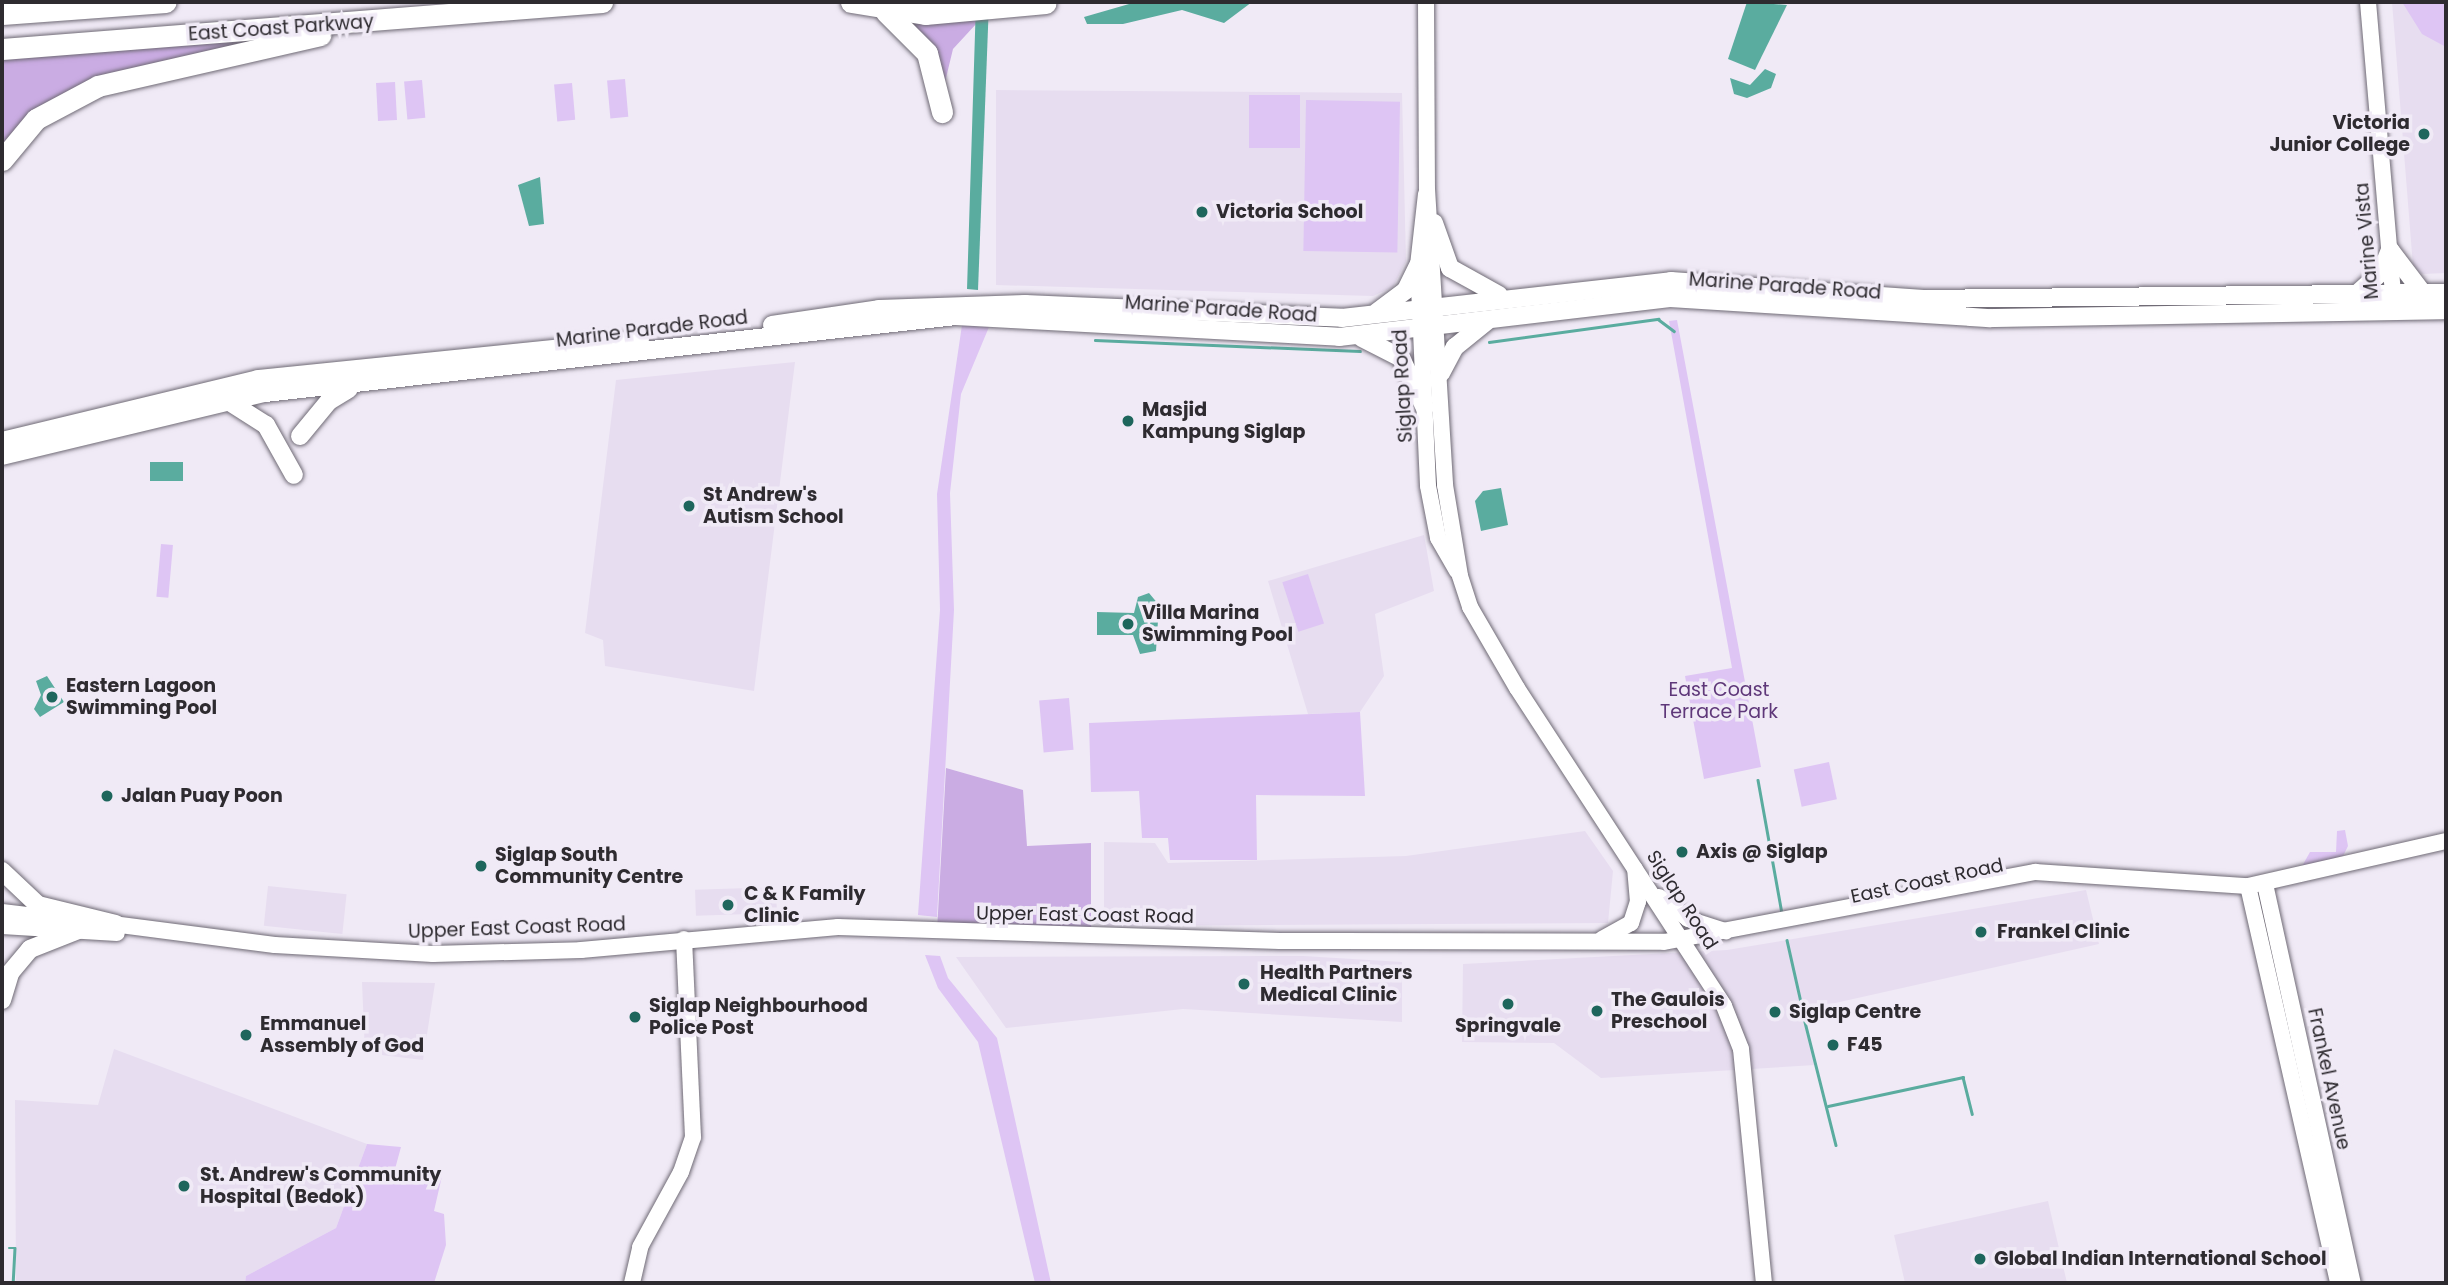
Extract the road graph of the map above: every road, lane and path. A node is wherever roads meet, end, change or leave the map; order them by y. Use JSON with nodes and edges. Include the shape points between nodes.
{"nodes":[{"id":1,"x":166,"y":2,"type":"edge"},
{"id":2,"x":602,"y":2,"type":"edge"},
{"id":3,"x":851,"y":2,"type":"edge"},
{"id":4,"x":1048,"y":2,"type":"edge"},
{"id":5,"x":1426,"y":2,"type":"edge"},
{"id":6,"x":2368,"y":2,"type":"edge"},
{"id":7,"x":875,"y":6,"type":"junction"},
{"id":8,"x":2,"y":14,"type":"edge"},
{"id":9,"x":340,"y":24,"type":"junction"},
{"id":10,"x":2,"y":49,"type":"edge"},
{"id":11,"x":942,"y":112,"type":"dead end"},
{"id":12,"x":2,"y":160,"type":"edge"},
{"id":13,"x":1427,"y":189,"type":"junction"},
{"id":14,"x":1434,"y":223,"type":"junction"},
{"id":15,"x":2390,"y":250,"type":"junction"},
{"id":16,"x":1418,"y":265,"type":"junction"},
{"id":17,"x":2422,"y":292,"type":"junction"},
{"id":18,"x":2358,"y":293,"type":"junction"},
{"id":19,"x":2446,"y":293,"type":"edge"},
{"id":20,"x":1504,"y":297,"type":"junction"},
{"id":21,"x":2394,"y":300,"type":"junction"},
{"id":22,"x":1428,"y":307,"type":"junction"},
{"id":23,"x":2446,"y":310,"type":"edge"},
{"id":24,"x":1371,"y":315,"type":"junction"},
{"id":25,"x":1493,"y":317,"type":"junction"},
{"id":26,"x":1430,"y":326,"type":"junction"},
{"id":27,"x":1355,"y":336,"type":"junction"},
{"id":28,"x":1441,"y":373,"type":"junction"},
{"id":29,"x":352,"y":388,"type":"junction"},
{"id":30,"x":228,"y":401,"type":"junction"},
{"id":31,"x":1425,"y":408,"type":"junction"},
{"id":32,"x":300,"y":436,"type":"dead end"},
{"id":33,"x":2,"y":441,"type":"edge"},
{"id":34,"x":2,"y":456,"type":"edge"},
{"id":35,"x":294,"y":475,"type":"dead end"},
{"id":36,"x":1460,"y":576,"type":"junction"},
{"id":37,"x":2446,"y":841,"type":"edge"},
{"id":38,"x":2446,"y":850,"type":"edge"},
{"id":39,"x":1634,"y":865,"type":"junction"},
{"id":40,"x":2,"y":871,"type":"edge"},
{"id":41,"x":2257,"y":889,"type":"junction"},
{"id":42,"x":1651,"y":891,"type":"junction"},
{"id":43,"x":2,"y":912,"type":"edge"},
{"id":44,"x":116,"y":924,"type":"junction"},
{"id":45,"x":2,"y":926,"type":"edge"},
{"id":46,"x":81,"y":929,"type":"junction"},
{"id":47,"x":1735,"y":932,"type":"junction"},
{"id":48,"x":1593,"y":942,"type":"junction"},
{"id":49,"x":685,"y":943,"type":"junction"},
{"id":50,"x":1686,"y":945,"type":"junction"},
{"id":51,"x":1414,"y":946,"type":"junction"},
{"id":52,"x":2,"y":1000,"type":"edge"},
{"id":53,"x":632,"y":1283,"type":"edge"},
{"id":54,"x":1764,"y":1283,"type":"edge"},
{"id":55,"x":2338,"y":1283,"type":"edge"},
{"id":56,"x":2353,"y":1283,"type":"edge"}],
"edges":[{"from":1,"to":8,"type":"highway"},
{"from":2,"to":9,"type":"highway","name":"East Coast Parkway"},
{"from":3,"to":7,"type":"highway"},
{"from":4,"to":7,"type":"highway","via":[[968,12]]},
{"from":5,"to":13,"type":"main road","name":"Siglap Road"},
{"from":6,"to":15,"type":"main road","name":"Marine Vista"},
{"from":7,"to":11,"type":"highway","via":[[905,26],[927,52]]},
{"from":9,"to":10,"type":"highway","name":"East Coast Parkway"},
{"from":9,"to":12,"type":"highway","via":[[307,39],[98,86],[36,119]]},
{"from":13,"to":14,"type":"main road","name":"Siglap Road"},
{"from":13,"to":16,"type":"main road","name":"Siglap Road"},
{"from":14,"to":20,"type":"main road","via":[[1451,268]]},
{"from":14,"to":22,"type":"main road","name":"Siglap Road"},
{"from":15,"to":17,"type":"main road"},
{"from":15,"to":18,"type":"main road","via":[[2381,272]]},
{"from":15,"to":21,"type":"main road","name":"Marine Vista"},
{"from":16,"to":22,"type":"main road","name":"Siglap Road"},
{"from":16,"to":24,"type":"main road","via":[[1406,290]]},
{"from":17,"to":19,"type":"main road","name":"Marine Parade Road"},
{"from":17,"to":21,"type":"main road","name":"Marine Parade Road"},
{"from":18,"to":20,"type":"main road","name":"Marine Parade Road","via":[[1923,299],[1671,281]]},
{"from":18,"to":21,"type":"main road","name":"Marine Parade Road"},
{"from":20,"to":22,"type":"main road","name":"Marine Parade Road"},
{"from":21,"to":23,"type":"main road","name":"Marine Parade Road"},
{"from":21,"to":25,"type":"main road","name":"Marine Parade Road","via":[[1990,318],[1670,298]]},
{"from":22,"to":24,"type":"main road","name":"Marine Parade Road"},
{"from":22,"to":26,"type":"main road","name":"Siglap Road"},
{"from":24,"to":33,"type":"main road","name":"Marine Parade Road","via":[[1266,317],[1032,304],[892,308],[589,347],[258,379]]},
{"from":25,"to":26,"type":"main road","name":"Marine Parade Road"},
{"from":25,"to":28,"type":"main road","via":[[1467,334]]},
{"from":26,"to":27,"type":"main road","name":"Marine Parade Road"},
{"from":26,"to":28,"type":"main road","name":"Siglap Road"},
{"from":26,"to":31,"type":"main road","name":"Siglap Road"},
{"from":27,"to":29,"type":"main road","name":"Marine Parade Road","via":[[956,316]]},
{"from":27,"to":31,"type":"main road","via":[[1401,358]]},
{"from":28,"to":36,"type":"main road","name":"Siglap Road","via":[[1445,485]]},
{"from":29,"to":30,"type":"main road","name":"Marine Parade Road"},
{"from":29,"to":32,"type":"main road","via":[[329,401]]},
{"from":30,"to":34,"type":"main road","name":"Marine Parade Road"},
{"from":30,"to":35,"type":"main road","via":[[266,425]]},
{"from":31,"to":36,"type":"main road","name":"Siglap Road","via":[[1438,538]]},
{"from":36,"to":39,"type":"main road","name":"Siglap Road","via":[[1470,607],[1517,688]]},
{"from":37,"to":41,"type":"main road","name":"East Coast Road"},
{"from":38,"to":41,"type":"main road","name":"East Coast Road"},
{"from":39,"to":42,"type":"main road","name":"Siglap Road"},
{"from":39,"to":48,"type":"main road","via":[[1638,902],[1631,923]]},
{"from":40,"to":44,"type":"main road","via":[[38,905]]},
{"from":41,"to":47,"type":"main road","name":"East Coast Road","via":[[2035,872]]},
{"from":41,"to":50,"type":"main road","name":"East Coast Road","via":[[2036,881]]},
{"from":41,"to":55,"type":"main road","name":"Frankel Avenue"},
{"from":41,"to":56,"type":"main road","name":"Frankel Avenue"},
{"from":42,"to":47,"type":"main road","via":[[1688,919]]},
{"from":42,"to":50,"type":"main road","name":"Siglap Road"},
{"from":43,"to":44,"type":"main road","name":"Upper East Coast Road"},
{"from":44,"to":49,"type":"main road","name":"Upper East Coast Road","via":[[275,945],[433,954]]},
{"from":45,"to":46,"type":"main road","name":"Upper East Coast Road"},
{"from":46,"to":49,"type":"main road","name":"Upper East Coast Road","via":[[275,953],[432,962],[561,960]]},
{"from":46,"to":52,"type":"main road","via":[[30,949],[10,973]]},
{"from":47,"to":50,"type":"main road","name":"East Coast Road"},
{"from":48,"to":50,"type":"main road","name":"East Coast Road"},
{"from":48,"to":51,"type":"main road","name":"East Coast Road"},
{"from":49,"to":51,"type":"main road","name":"Upper East Coast Road","via":[[838,927]]},
{"from":49,"to":53,"type":"main road","via":[[693,1137],[681,1172],[640,1247]]},
{"from":50,"to":51,"type":"main road","name":"East Coast Road"},
{"from":50,"to":54,"type":"main road","name":"Siglap Road","via":[[1741,1049]]}]}
